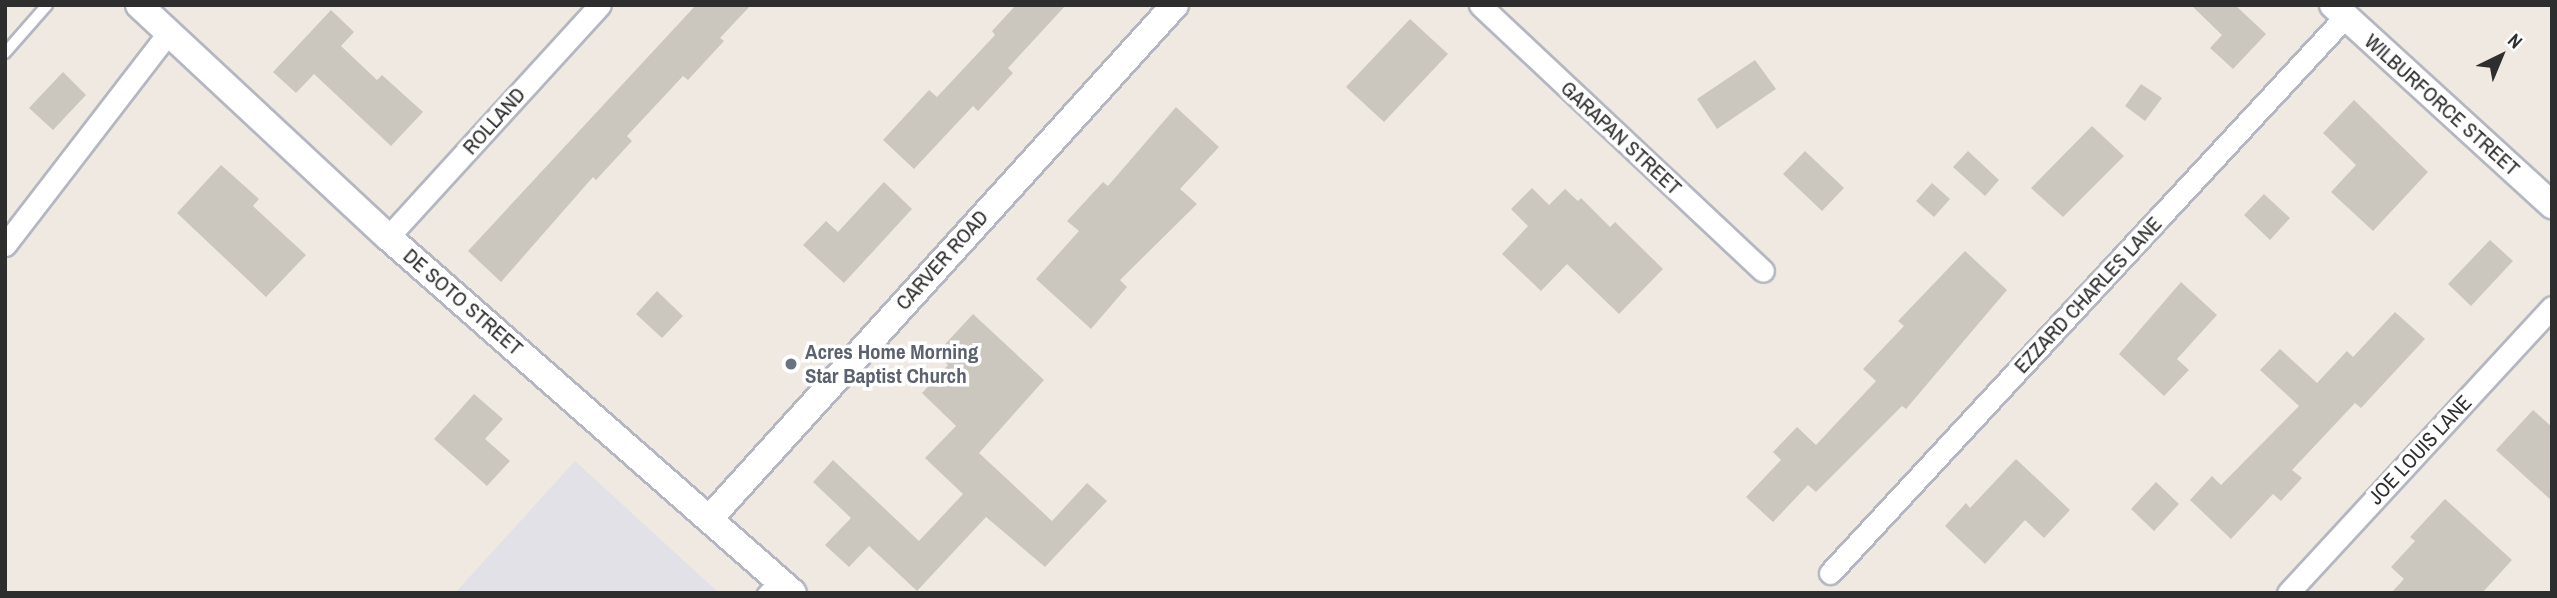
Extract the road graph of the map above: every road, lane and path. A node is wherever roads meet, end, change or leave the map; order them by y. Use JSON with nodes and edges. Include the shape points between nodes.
{"nodes":[{"id":1,"x":47,"y":5,"type":"edge"},
{"id":2,"x":139,"y":5,"type":"edge"},
{"id":3,"x":600,"y":5,"type":"edge"},
{"id":4,"x":1175,"y":5,"type":"edge"},
{"id":5,"x":1480,"y":5,"type":"edge"},
{"id":6,"x":2339,"y":11,"type":"edge"},
{"id":7,"x":168,"y":33,"type":"junction"},
{"id":8,"x":5,"y":53,"type":"edge"},
{"id":9,"x":2552,"y":205,"type":"edge"},
{"id":10,"x":388,"y":237,"type":"junction"},
{"id":11,"x":5,"y":245,"type":"edge"},
{"id":12,"x":1763,"y":271,"type":"dead end"},
{"id":13,"x":2552,"y":307,"type":"edge"},
{"id":14,"x":711,"y":517,"type":"junction"},
{"id":15,"x":1830,"y":573,"type":"dead end"},
{"id":16,"x":778,"y":588,"type":"edge"},
{"id":17,"x":2288,"y":593,"type":"edge"}],
"edges":[{"from":1,"to":8,"type":"lane"},
{"from":2,"to":7,"type":"street","name":"DE SOTO STREET"},
{"from":3,"to":10,"type":"street","name":"ROLLAND"},
{"from":4,"to":14,"type":"street","name":"CARVER ROAD"},
{"from":5,"to":12,"type":"street","name":"GARAPAN STREET"},
{"from":6,"to":9,"type":"street","name":"WILBURFORCE STREET"},
{"from":6,"to":15,"type":"street","name":"EZZARD CHARLES LANE"},
{"from":7,"to":10,"type":"street","name":"DE SOTO STREET"},
{"from":7,"to":11,"type":"street"},
{"from":10,"to":14,"type":"street","name":"DE SOTO STREET"},
{"from":13,"to":17,"type":"street","name":"JOE LOUIS LANE"},
{"from":14,"to":16,"type":"street","name":"DE SOTO STREET"}]}
